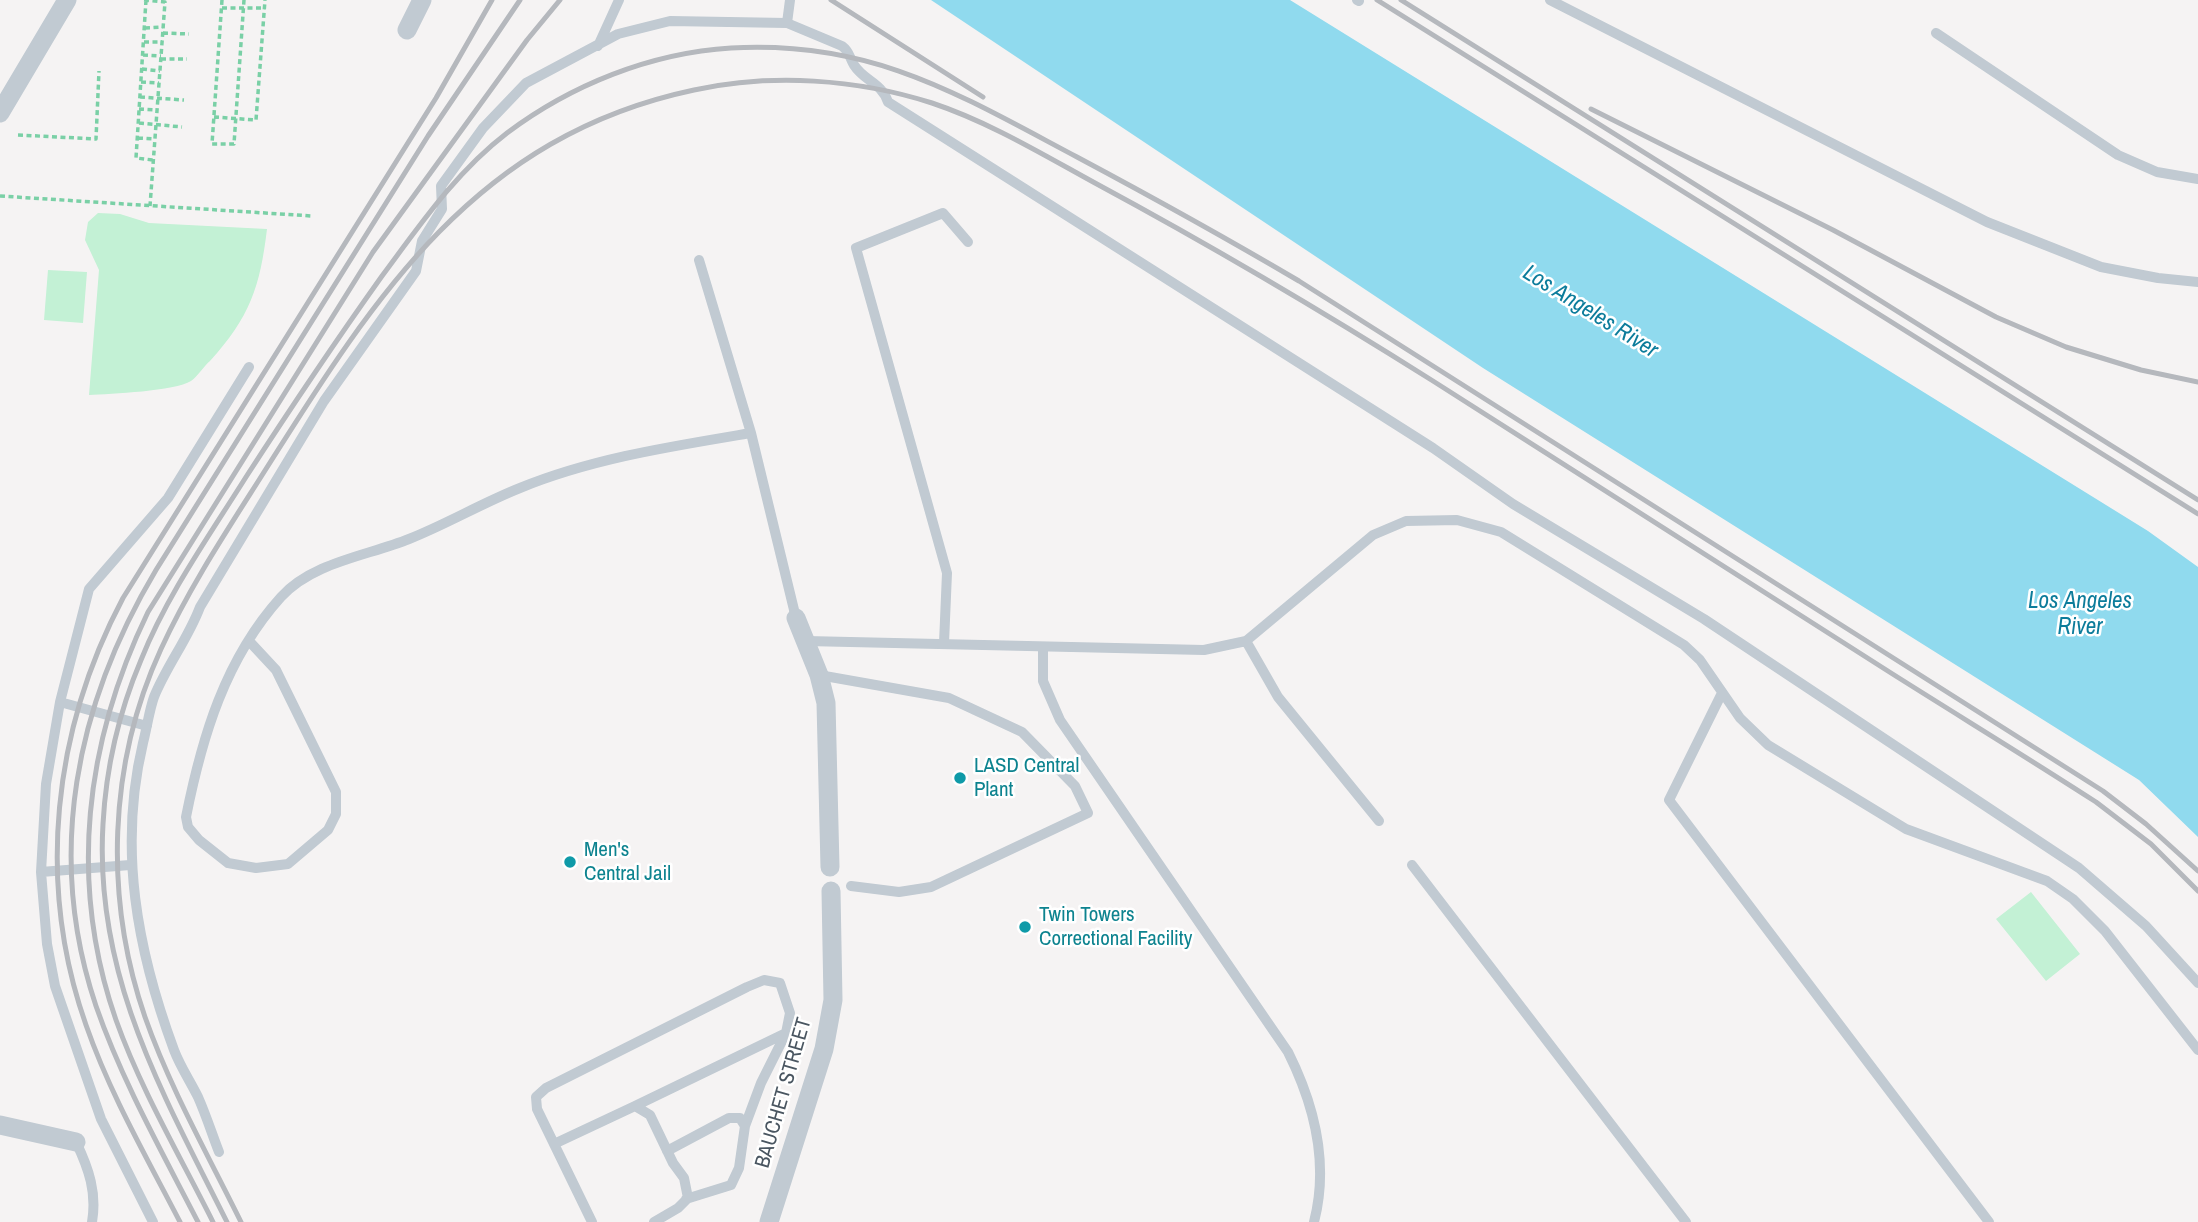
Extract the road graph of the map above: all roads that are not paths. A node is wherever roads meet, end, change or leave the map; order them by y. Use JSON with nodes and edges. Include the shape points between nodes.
{"nodes":[{"id":1,"x":67,"y":0,"type":"edge"},
{"id":2,"x":422,"y":0,"type":"edge"},
{"id":3,"x":619,"y":0,"type":"edge"},
{"id":4,"x":790,"y":0,"type":"edge"},
{"id":5,"x":1550,"y":0,"type":"edge"},
{"id":6,"x":787,"y":23,"type":"junction"},
{"id":7,"x":407,"y":30,"type":"dead end"},
{"id":8,"x":1936,"y":33,"type":"dead end"},
{"id":9,"x":598,"y":46,"type":"junction"},
{"id":10,"x":0,"y":113,"type":"edge"},
{"id":11,"x":2198,"y":179,"type":"edge"},
{"id":12,"x":968,"y":242,"type":"dead end"},
{"id":13,"x":699,"y":260,"type":"dead end"},
{"id":14,"x":2198,"y":282,"type":"edge"},
{"id":15,"x":249,"y":367,"type":"dead end"},
{"id":16,"x":751,"y":433,"type":"junction"},
{"id":17,"x":796,"y":618,"type":"joint"},
{"id":18,"x":1246,"y":640,"type":"junction"},
{"id":19,"x":250,"y":641,"type":"junction"},
{"id":20,"x":806,"y":641,"type":"junction"},
{"id":21,"x":944,"y":643,"type":"junction"},
{"id":22,"x":1043,"y":647,"type":"junction"},
{"id":23,"x":819,"y":675,"type":"junction"},
{"id":24,"x":1721,"y":695,"type":"junction"},
{"id":25,"x":60,"y":702,"type":"junction"},
{"id":26,"x":147,"y":726,"type":"junction"},
{"id":27,"x":1378,"y":821,"type":"dead end"},
{"id":28,"x":1412,"y":865,"type":"dead end"},
{"id":29,"x":130,"y":866,"type":"junction"},
{"id":30,"x":830,"y":867,"type":"dead end"},
{"id":31,"x":41,"y":872,"type":"junction"},
{"id":32,"x":851,"y":886,"type":"dead end"},
{"id":33,"x":831,"y":891,"type":"dead end"},
{"id":34,"x":2198,"y":983,"type":"edge"},
{"id":35,"x":786,"y":1033,"type":"junction"},
{"id":36,"x":2198,"y":1050,"type":"edge"},
{"id":37,"x":635,"y":1106,"type":"junction"},
{"id":38,"x":0,"y":1125,"type":"edge"},
{"id":39,"x":745,"y":1126,"type":"junction"},
{"id":40,"x":76,"y":1142,"type":"joint"},
{"id":41,"x":554,"y":1144,"type":"junction"},
{"id":42,"x":219,"y":1152,"type":"dead end"},
{"id":43,"x":667,"y":1152,"type":"junction"},
{"id":44,"x":686,"y":1199,"type":"junction"},
{"id":45,"x":92,"y":1222,"type":"edge"},
{"id":46,"x":153,"y":1222,"type":"edge"},
{"id":47,"x":592,"y":1222,"type":"edge"},
{"id":48,"x":654,"y":1222,"type":"edge"},
{"id":49,"x":769,"y":1222,"type":"edge"},
{"id":50,"x":1314,"y":1222,"type":"edge"},
{"id":51,"x":1686,"y":1222,"type":"edge"},
{"id":52,"x":1989,"y":1222,"type":"edge"}],
"edges":[{"from":1,"to":10,"type":"street"},
{"from":2,"to":7,"type":"street"},
{"from":3,"to":9,"type":"lane"},
{"from":4,"to":6,"type":"lane"},
{"from":5,"to":14,"type":"lane","via":[[1987,222],[2101,267]]},
{"from":6,"to":9,"type":"lane","via":[[670,22],[618,34]]},
{"from":6,"to":34,"type":"lane","via":[[848,51],[854,65],[884,90],[888,102],[1952,781],[2079,868],[2146,926]]},
{"from":8,"to":11,"type":"lane","via":[[2118,155],[2157,172]]},
{"from":9,"to":26,"type":"lane","via":[[526,83],[440,186],[442,209],[422,241],[416,271],[324,401],[200,607],[154,698]]},
{"from":12,"to":21,"type":"lane","via":[[943,213],[856,248],[947,573]]},
{"from":13,"to":16,"type":"lane"},
{"from":15,"to":25,"type":"lane","via":[[168,498],[94,579]]},
{"from":16,"to":17,"type":"lane"},
{"from":16,"to":19,"type":"lane","via":[[668,447],[565,473],[410,539],[304,576],[281,598]]},
{"from":17,"to":20,"type":"street"},
{"from":18,"to":22,"type":"lane","via":[[1204,650]]},
{"from":18,"to":24,"type":"lane","via":[[1373,535],[1406,521],[1457,520],[1501,532],[1684,645],[1700,660]]},
{"from":18,"to":27,"type":"lane","via":[[1278,697]]},
{"from":19,"to":19,"type":"lane","via":[[222,687],[198,754],[186,817],[199,840],[228,863],[256,869],[288,864],[328,830],[336,814],[336,792],[276,670]]},
{"from":20,"to":21,"type":"lane"},
{"from":20,"to":23,"type":"street"},
{"from":21,"to":22,"type":"lane"},
{"from":22,"to":50,"type":"lane","via":[[1045,690],[1060,720],[1300,1076],[1317,1133],[1320,1171]]},
{"from":23,"to":30,"type":"street","via":[[826,703]]},
{"from":23,"to":32,"type":"lane","via":[[949,698],[1022,732],[1075,786],[1088,813],[931,887],[899,892]]},
{"from":24,"to":36,"type":"lane","via":[[1768,745],[1906,829],[2047,881],[2073,899],[2105,931]]},
{"from":24,"to":52,"type":"lane","via":[[1669,800]]},
{"from":25,"to":26,"type":"lane"},
{"from":25,"to":31,"type":"lane","via":[[46,784]]},
{"from":26,"to":29,"type":"lane","via":[[135,788]]},
{"from":28,"to":51,"type":"lane"},
{"from":29,"to":31,"type":"lane"},
{"from":29,"to":42,"type":"lane","via":[[156,997],[175,1054]]},
{"from":31,"to":46,"type":"lane","via":[[47,944],[65,1024],[101,1119]]},
{"from":33,"to":49,"type":"street","name":"BAUCHET STREET","via":[[833,1000],[810,1098]]},
{"from":35,"to":37,"type":"lane"},
{"from":35,"to":39,"type":"lane"},
{"from":35,"to":41,"type":"lane","via":[[790,1013],[780,983],[764,980],[720,1000],[546,1088],[537,1097],[537,1109]]},
{"from":37,"to":41,"type":"lane"},
{"from":37,"to":43,"type":"lane","via":[[650,1115]]},
{"from":38,"to":40,"type":"street"},
{"from":39,"to":43,"type":"lane","via":[[740,1118],[729,1118]]},
{"from":39,"to":44,"type":"lane","via":[[739,1168],[731,1185]]},
{"from":40,"to":45,"type":"lane","via":[[95,1201]]},
{"from":41,"to":47,"type":"lane"},
{"from":43,"to":44,"type":"lane","via":[[684,1178]]},
{"from":44,"to":48,"type":"lane"}]}
